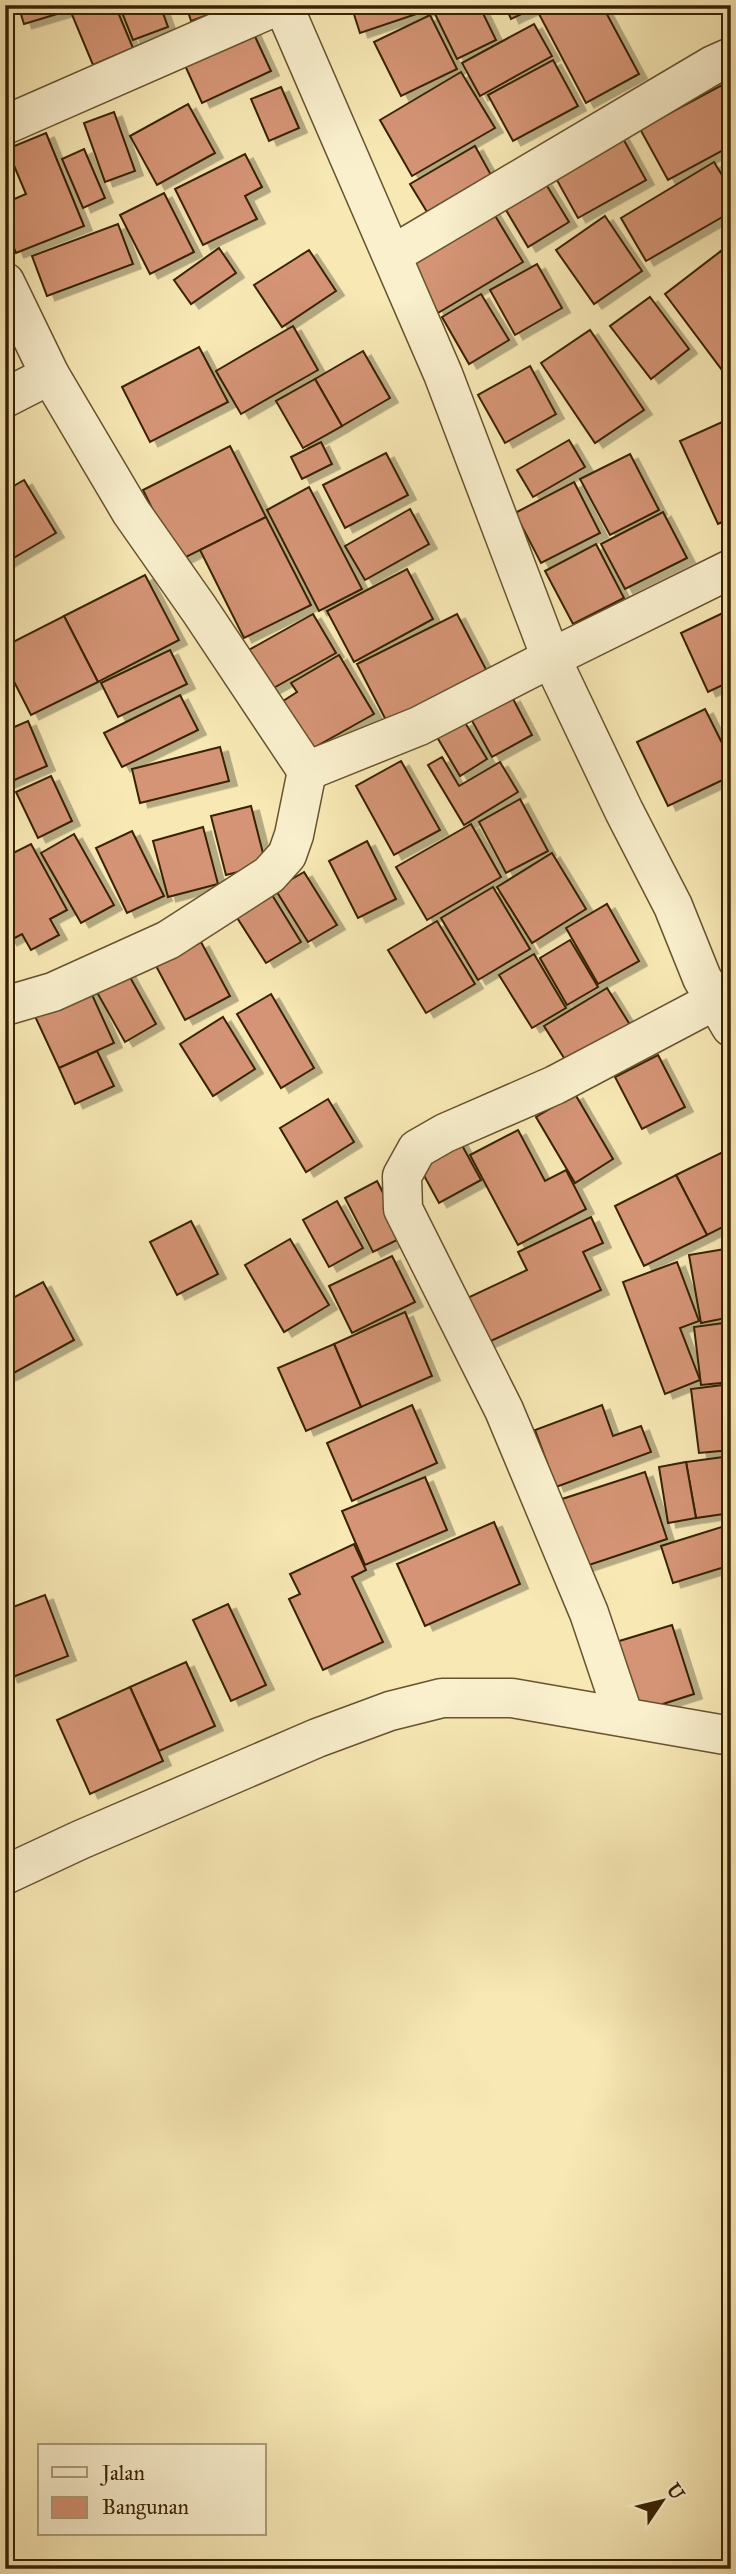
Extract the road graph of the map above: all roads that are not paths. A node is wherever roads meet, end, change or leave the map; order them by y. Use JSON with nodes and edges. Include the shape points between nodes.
{"nodes":[{"id":1,"x":281,"y":5,"type":"edge"},
{"id":2,"x":731,"y":57,"type":"edge"},
{"id":3,"x":5,"y":125,"type":"edge"},
{"id":4,"x":392,"y":255,"type":"junction"},
{"id":5,"x":5,"y":282,"type":"edge"},
{"id":6,"x":50,"y":375,"type":"junction"},
{"id":7,"x":5,"y":398,"type":"edge"},
{"id":8,"x":731,"y":569,"type":"edge"},
{"id":9,"x":551,"y":658,"type":"junction"},
{"id":10,"x":307,"y":771,"type":"junction"},
{"id":11,"x":720,"y":993,"type":"edge"},
{"id":12,"x":5,"y":1006,"type":"edge"},
{"id":13,"x":624,"y":1717,"type":"junction"},
{"id":14,"x":731,"y":1736,"type":"edge"},
{"id":15,"x":5,"y":1875,"type":"edge"}],
"edges":[{"from":1,"to":3,"type":"street"},
{"from":1,"to":4,"type":"street"},
{"from":2,"to":4,"type":"street"},
{"from":4,"to":9,"type":"street","via":[[443,374]]},
{"from":5,"to":6,"type":"street"},
{"from":6,"to":7,"type":"street"},
{"from":6,"to":10,"type":"street","via":[[131,512]]},
{"from":8,"to":9,"type":"street"},
{"from":9,"to":10,"type":"street","via":[[419,726]]},
{"from":9,"to":11,"type":"street","via":[[624,811]]},
{"from":10,"to":12,"type":"street","via":[[287,855],[269,874],[168,940],[53,992]]},
{"from":11,"to":13,"type":"street","via":[[555,1086],[417,1149],[402,1176],[403,1209],[504,1410],[589,1613]]},
{"from":13,"to":14,"type":"street"},
{"from":13,"to":15,"type":"street","via":[[512,1698],[442,1698],[390,1711]]}]}
